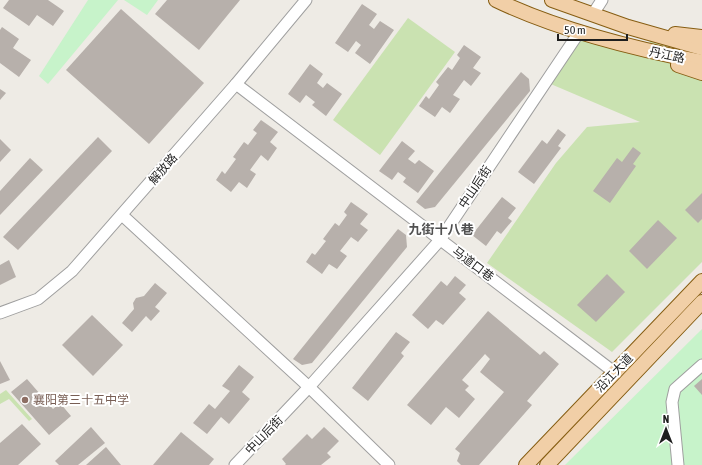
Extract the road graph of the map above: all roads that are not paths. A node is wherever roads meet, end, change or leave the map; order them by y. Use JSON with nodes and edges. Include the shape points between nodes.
{"nodes":[{"id":1,"x":306,"y":0,"type":"edge"},
{"id":2,"x":496,"y":0,"type":"edge"},
{"id":3,"x":552,"y":0,"type":"edge"},
{"id":4,"x":602,"y":0,"type":"edge"},
{"id":5,"x":593,"y":14,"type":"junction"},
{"id":6,"x":580,"y":31,"type":"junction"},
{"id":7,"x":645,"y":31,"type":"junction"},
{"id":8,"x":702,"y":37,"type":"edge"},
{"id":9,"x":702,"y":48,"type":"edge"},
{"id":10,"x":654,"y":53,"type":"junction"},
{"id":11,"x":702,"y":62,"type":"edge"},
{"id":12,"x":702,"y":73,"type":"edge"},
{"id":13,"x":236,"y":84,"type":"junction"},
{"id":14,"x":122,"y":215,"type":"junction"},
{"id":15,"x":440,"y":240,"type":"junction"},
{"id":16,"x":702,"y":281,"type":"edge"},
{"id":17,"x":702,"y":302,"type":"edge"},
{"id":18,"x":0,"y":313,"type":"edge"},
{"id":19,"x":702,"y":365,"type":"edge"},
{"id":20,"x":614,"y":372,"type":"junction"},
{"id":21,"x":309,"y":387,"type":"junction"},
{"id":22,"x":235,"y":465,"type":"edge"},
{"id":23,"x":389,"y":465,"type":"edge"},
{"id":24,"x":526,"y":465,"type":"edge"},
{"id":25,"x":547,"y":465,"type":"edge"},
{"id":26,"x":678,"y":465,"type":"edge"}],
"edges":[{"from":1,"to":13,"type":"street","name":"解放路"},
{"from":2,"to":6,"type":"main road","name":"丹江路"},
{"from":3,"to":5,"type":"main road","name":"丹江路"},
{"from":4,"to":5,"type":"street"},
{"from":5,"to":7,"type":"main road","name":"丹江路"},
{"from":6,"to":10,"type":"main road","name":"丹江路"},
{"from":6,"to":15,"type":"street","name":"中山后街"},
{"from":7,"to":8,"type":"main road"},
{"from":7,"to":9,"type":"main road","name":"丹江路"},
{"from":10,"to":11,"type":"main road","name":"丹江路"},
{"from":10,"to":12,"type":"main road","via":[[684,68]]},
{"from":13,"to":14,"type":"street","name":"解放路"},
{"from":13,"to":15,"type":"street","name":"马道口巷"},
{"from":14,"to":18,"type":"street","name":"解放路","via":[[72,271],[38,299]]},
{"from":14,"to":21,"type":"street"},
{"from":15,"to":20,"type":"street","name":"马道口巷"},
{"from":15,"to":21,"type":"street","name":"中山后街"},
{"from":16,"to":20,"type":"main road","name":"沿江大道"},
{"from":17,"to":25,"type":"main road","name":"沿江大道"},
{"from":19,"to":26,"type":"street","via":[[675,389],[672,402]]},
{"from":20,"to":24,"type":"main road","name":"沿江大道"},
{"from":21,"to":22,"type":"street","name":"中山后街"},
{"from":21,"to":23,"type":"street"}]}
